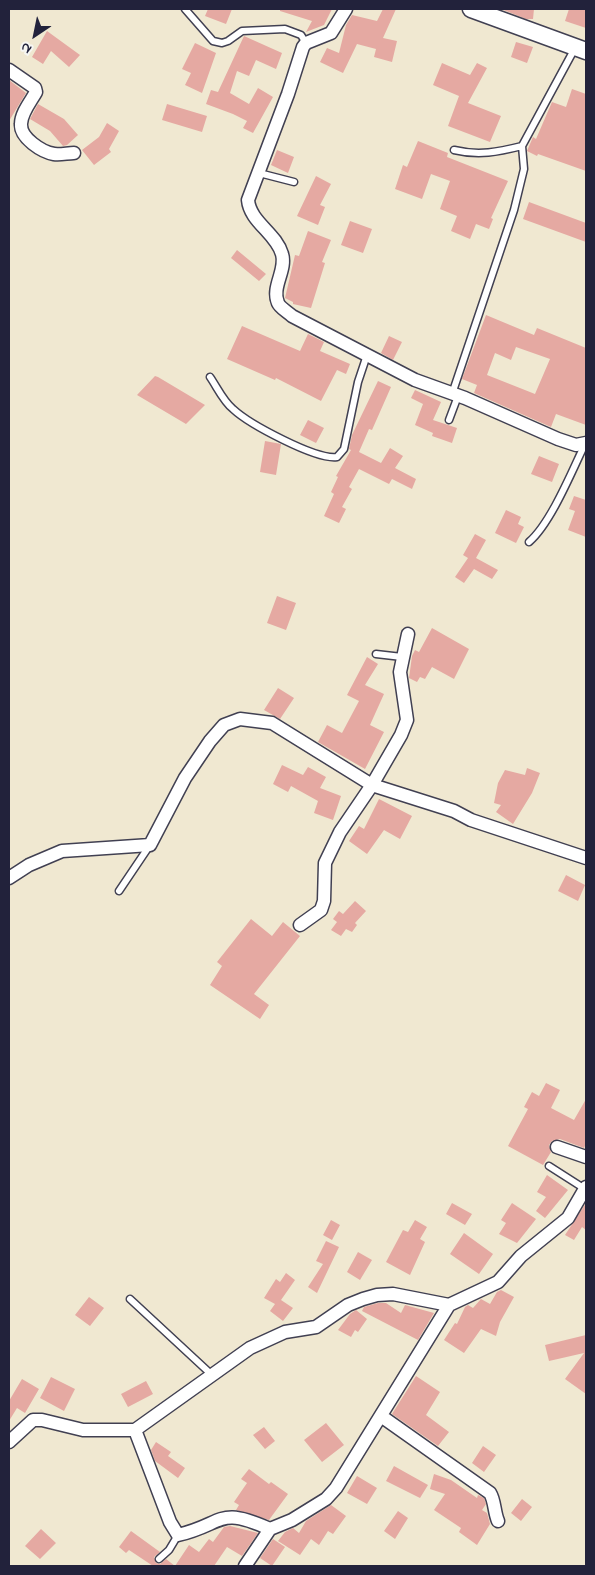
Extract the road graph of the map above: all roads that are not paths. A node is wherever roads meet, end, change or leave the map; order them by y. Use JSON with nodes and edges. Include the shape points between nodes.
{"nodes":[{"id":1,"x":185,"y":9,"type":"edge"},
{"id":2,"x":346,"y":9,"type":"edge"},
{"id":3,"x":477,"y":10,"type":"edge"},
{"id":4,"x":306,"y":42,"type":"junction"},
{"id":5,"x":581,"y":50,"type":"edge"},
{"id":6,"x":9,"y":70,"type":"edge"},
{"id":7,"x":522,"y":146,"type":"junction"},
{"id":8,"x":454,"y":150,"type":"dead end"},
{"id":9,"x":74,"y":153,"type":"dead end"},
{"id":10,"x":259,"y":173,"type":"junction"},
{"id":11,"x":294,"y":182,"type":"dead end"},
{"id":12,"x":367,"y":355,"type":"junction"},
{"id":13,"x":210,"y":377,"type":"dead end"},
{"id":14,"x":455,"y":395,"type":"junction"},
{"id":15,"x":449,"y":420,"type":"dead end"},
{"id":16,"x":586,"y":444,"type":"edge"},
{"id":17,"x":530,"y":542,"type":"dead end"},
{"id":18,"x":408,"y":634,"type":"dead end"},
{"id":19,"x":376,"y":654,"type":"dead end"},
{"id":20,"x":402,"y":657,"type":"junction"},
{"id":21,"x":372,"y":785,"type":"junction"},
{"id":22,"x":150,"y":845,"type":"junction"},
{"id":23,"x":586,"y":858,"type":"edge"},
{"id":24,"x":9,"y":878,"type":"edge"},
{"id":25,"x":119,"y":891,"type":"dead end"},
{"id":26,"x":300,"y":925,"type":"dead end"},
{"id":27,"x":558,"y":1147,"type":"dead end"},
{"id":28,"x":586,"y":1157,"type":"edge"},
{"id":29,"x":549,"y":1166,"type":"dead end"},
{"id":30,"x":586,"y":1188,"type":"edge"},
{"id":31,"x":130,"y":1299,"type":"dead end"},
{"id":32,"x":449,"y":1306,"type":"junction"},
{"id":33,"x":212,"y":1375,"type":"junction"},
{"id":34,"x":382,"y":1416,"type":"junction"},
{"id":35,"x":135,"y":1430,"type":"junction"},
{"id":36,"x":9,"y":1442,"type":"edge"},
{"id":37,"x":498,"y":1521,"type":"dead end"},
{"id":38,"x":270,"y":1529,"type":"junction"},
{"id":39,"x":178,"y":1536,"type":"junction"},
{"id":40,"x":159,"y":1559,"type":"dead end"},
{"id":41,"x":245,"y":1566,"type":"edge"}],
"edges":[{"from":1,"to":4,"type":"lane","via":[[213,41],[228,41],[242,31],[285,29],[301,35]]},
{"from":2,"to":4,"type":"street","via":[[331,33]]},
{"from":3,"to":5,"type":"street"},
{"from":4,"to":10,"type":"street"},
{"from":5,"to":7,"type":"lane"},
{"from":6,"to":9,"type":"street","via":[[35,88],[21,122],[27,137],[39,148],[55,154]]},
{"from":7,"to":8,"type":"lane","via":[[479,154]]},
{"from":7,"to":14,"type":"lane","via":[[524,169],[514,210]]},
{"from":10,"to":11,"type":"lane"},
{"from":10,"to":12,"type":"street","via":[[248,200],[249,209],[280,246],[283,257],[276,293],[278,304],[292,316]]},
{"from":12,"to":13,"type":"lane","via":[[344,448],[337,457],[312,454],[241,416],[230,407]]},
{"from":12,"to":14,"type":"street","via":[[401,374]]},
{"from":14,"to":15,"type":"lane"},
{"from":14,"to":16,"type":"street","via":[[558,439],[576,445]]},
{"from":16,"to":17,"type":"lane","via":[[553,507]]},
{"from":18,"to":20,"type":"street"},
{"from":19,"to":20,"type":"lane"},
{"from":20,"to":21,"type":"street","via":[[400,672],[407,720]]},
{"from":21,"to":22,"type":"street","via":[[272,723],[240,719],[224,725],[210,741],[185,778]]},
{"from":21,"to":23,"type":"street"},
{"from":21,"to":26,"type":"street","via":[[340,832],[325,863],[321,910]]},
{"from":22,"to":24,"type":"street","via":[[62,851],[29,865]]},
{"from":22,"to":25,"type":"lane"},
{"from":27,"to":28,"type":"street"},
{"from":29,"to":30,"type":"lane"},
{"from":30,"to":32,"type":"street","via":[[568,1218],[521,1256],[498,1282]]},
{"from":31,"to":33,"type":"lane"},
{"from":32,"to":33,"type":"street","via":[[393,1294],[370,1297],[348,1305],[316,1327],[267,1338]]},
{"from":32,"to":34,"type":"street"},
{"from":33,"to":35,"type":"street"},
{"from":34,"to":37,"type":"street","via":[[490,1493]]},
{"from":34,"to":38,"type":"street","via":[[326,1499]]},
{"from":35,"to":36,"type":"street","via":[[83,1430],[33,1420]]},
{"from":35,"to":39,"type":"street"},
{"from":38,"to":39,"type":"street","via":[[246,1518],[231,1516]]},
{"from":38,"to":41,"type":"street"},
{"from":39,"to":40,"type":"lane"}]}
